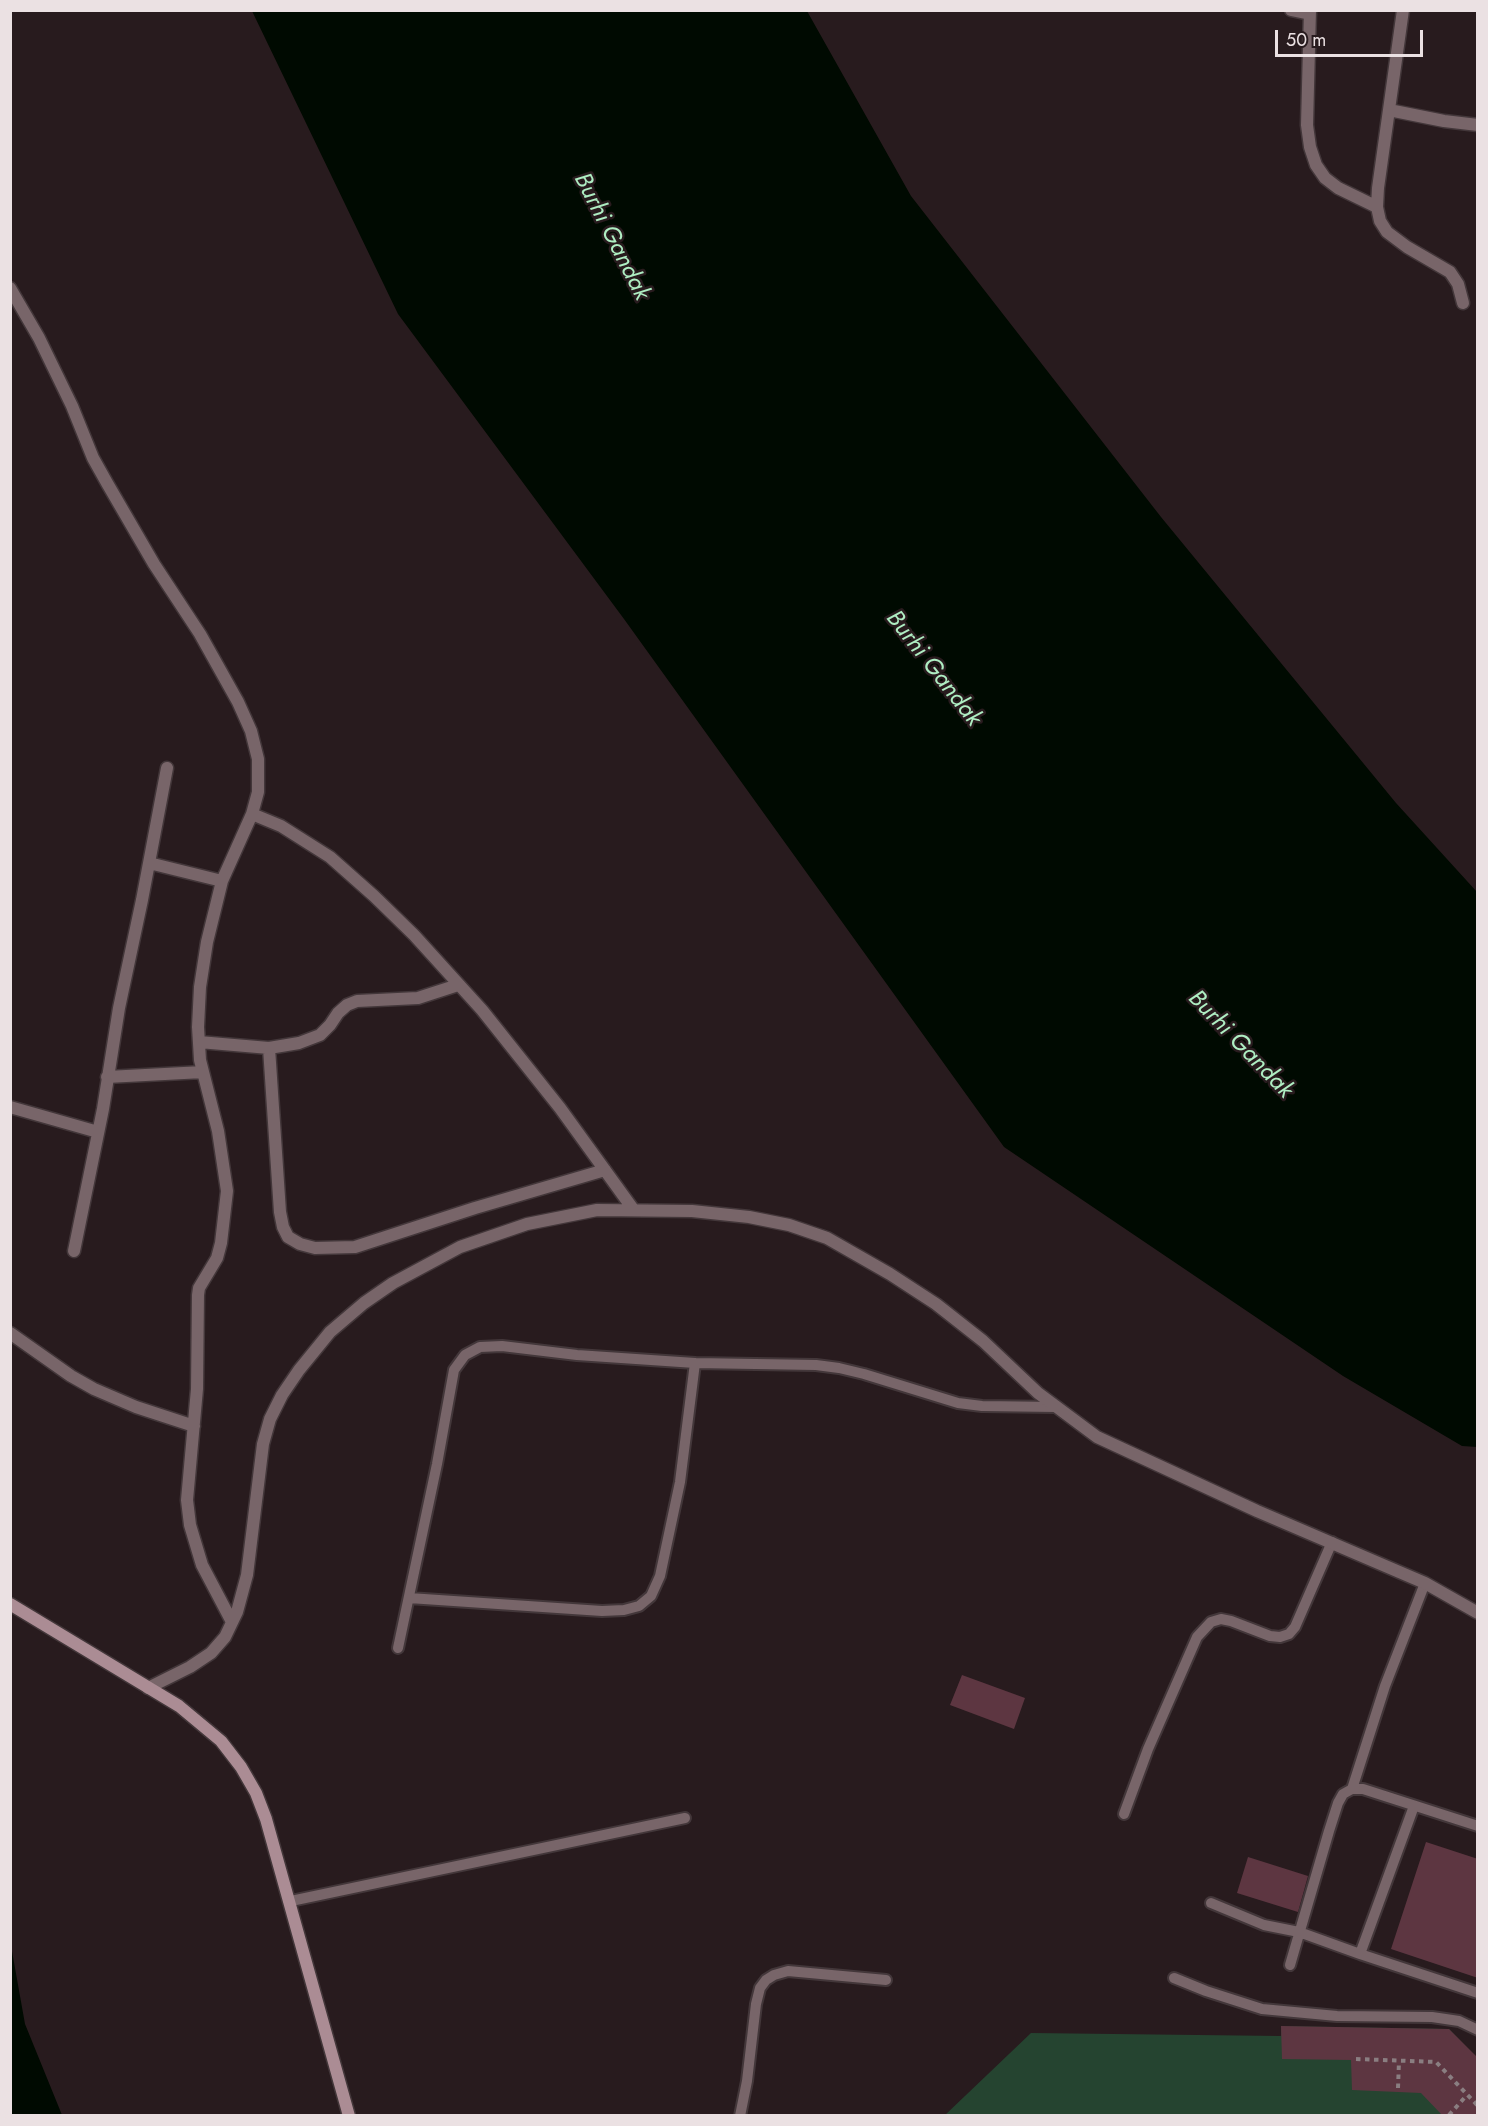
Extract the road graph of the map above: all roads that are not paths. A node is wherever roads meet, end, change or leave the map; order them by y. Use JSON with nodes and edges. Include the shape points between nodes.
{"nodes":[{"id":1,"x":1291,"y":10,"type":"edge"},
{"id":2,"x":1403,"y":10,"type":"edge"},
{"id":3,"x":1310,"y":12,"type":"edge"},
{"id":4,"x":1389,"y":110,"type":"junction"},
{"id":5,"x":1478,"y":125,"type":"edge"},
{"id":6,"x":1377,"y":207,"type":"junction"},
{"id":7,"x":10,"y":288,"type":"edge"},
{"id":8,"x":1463,"y":303,"type":"dead end"},
{"id":9,"x":167,"y":768,"type":"dead end"},
{"id":10,"x":252,"y":814,"type":"junction"},
{"id":11,"x":149,"y":863,"type":"junction"},
{"id":12,"x":222,"y":881,"type":"junction"},
{"id":13,"x":458,"y":985,"type":"junction"},
{"id":14,"x":199,"y":1042,"type":"junction"},
{"id":15,"x":269,"y":1048,"type":"junction"},
{"id":16,"x":203,"y":1072,"type":"junction"},
{"id":17,"x":107,"y":1077,"type":"junction"},
{"id":18,"x":10,"y":1107,"type":"edge"},
{"id":19,"x":98,"y":1132,"type":"junction"},
{"id":20,"x":605,"y":1170,"type":"junction"},
{"id":21,"x":633,"y":1209,"type":"junction"},
{"id":22,"x":74,"y":1251,"type":"dead end"},
{"id":23,"x":10,"y":1333,"type":"edge"},
{"id":24,"x":695,"y":1363,"type":"junction"},
{"id":25,"x":1056,"y":1407,"type":"junction"},
{"id":26,"x":194,"y":1426,"type":"junction"},
{"id":27,"x":1332,"y":1542,"type":"junction"},
{"id":28,"x":1425,"y":1583,"type":"junction"},
{"id":29,"x":409,"y":1598,"type":"junction"},
{"id":30,"x":10,"y":1604,"type":"edge"},
{"id":31,"x":1478,"y":1613,"type":"edge"},
{"id":32,"x":232,"y":1622,"type":"junction"},
{"id":33,"x":398,"y":1648,"type":"dead end"},
{"id":34,"x":148,"y":1688,"type":"junction"},
{"id":35,"x":1352,"y":1789,"type":"junction"},
{"id":36,"x":1414,"y":1806,"type":"junction"},
{"id":37,"x":1124,"y":1814,"type":"dead end"},
{"id":38,"x":685,"y":1818,"type":"dead end"},
{"id":39,"x":1478,"y":1826,"type":"edge"},
{"id":40,"x":291,"y":1901,"type":"junction"},
{"id":41,"x":1211,"y":1903,"type":"dead end"},
{"id":42,"x":1299,"y":1932,"type":"junction"},
{"id":43,"x":1360,"y":1954,"type":"junction"},
{"id":44,"x":1290,"y":1965,"type":"dead end"},
{"id":45,"x":1174,"y":1978,"type":"dead end"},
{"id":46,"x":886,"y":1980,"type":"dead end"},
{"id":47,"x":1478,"y":1992,"type":"edge"},
{"id":48,"x":1478,"y":2030,"type":"edge"},
{"id":49,"x":349,"y":2115,"type":"edge"},
{"id":50,"x":740,"y":2115,"type":"edge"}],
"edges":[{"from":1,"to":3,"type":"street"},
{"from":2,"to":4,"type":"street"},
{"from":3,"to":6,"type":"street","via":[[1307,126],[1316,165],[1338,188]]},
{"from":4,"to":5,"type":"street"},
{"from":4,"to":6,"type":"street"},
{"from":6,"to":8,"type":"street","via":[[1387,232],[1450,272]]},
{"from":7,"to":10,"type":"street","via":[[39,338],[102,474],[238,702],[258,759],[258,792]]},
{"from":9,"to":11,"type":"street"},
{"from":10,"to":12,"type":"street"},
{"from":10,"to":13,"type":"street","via":[[281,826],[330,857],[414,935]]},
{"from":11,"to":12,"type":"street"},
{"from":11,"to":17,"type":"street"},
{"from":12,"to":14,"type":"street","via":[[200,987]]},
{"from":13,"to":15,"type":"street","via":[[418,998],[357,1001],[338,1013],[320,1035]]},
{"from":13,"to":20,"type":"street","via":[[560,1108]]},
{"from":14,"to":15,"type":"street"},
{"from":14,"to":16,"type":"street"},
{"from":15,"to":20,"type":"street","via":[[280,1212],[288,1238],[300,1244],[315,1248],[355,1247]]},
{"from":16,"to":17,"type":"street"},
{"from":16,"to":26,"type":"street","via":[[218,1131],[226,1191],[217,1258],[198,1295]]},
{"from":17,"to":19,"type":"street"},
{"from":18,"to":19,"type":"street"},
{"from":19,"to":22,"type":"street"},
{"from":20,"to":21,"type":"street"},
{"from":21,"to":25,"type":"street","via":[[749,1217],[826,1238],[936,1304]]},
{"from":21,"to":32,"type":"street","via":[[560,1216],[460,1247],[364,1302],[330,1332],[293,1378],[270,1419],[262,1444],[247,1575]]},
{"from":23,"to":26,"type":"street","via":[[94,1389]]},
{"from":24,"to":25,"type":"lane","via":[[839,1368],[958,1402]]},
{"from":24,"to":29,"type":"lane","via":[[489,1346],[465,1355],[454,1370]]},
{"from":24,"to":29,"type":"lane","via":[[680,1482],[660,1576],[651,1596],[639,1606],[602,1611]]},
{"from":25,"to":27,"type":"street","via":[[1097,1437],[1123,1450]]},
{"from":26,"to":32,"type":"street","via":[[187,1500],[190,1525],[202,1565]]},
{"from":27,"to":28,"type":"street"},
{"from":27,"to":37,"type":"lane","via":[[1289,1634],[1270,1636],[1221,1619],[1211,1622],[1197,1637]]},
{"from":28,"to":31,"type":"street"},
{"from":28,"to":35,"type":"lane","via":[[1384,1686]]},
{"from":29,"to":33,"type":"lane"},
{"from":30,"to":34,"type":"street"},
{"from":32,"to":34,"type":"street","via":[[211,1653]]},
{"from":34,"to":40,"type":"street","via":[[201,1722],[241,1767],[266,1819]]},
{"from":35,"to":36,"type":"lane"},
{"from":35,"to":42,"type":"lane","via":[[1338,1803]]},
{"from":36,"to":39,"type":"lane"},
{"from":36,"to":43,"type":"lane"},
{"from":38,"to":40,"type":"lane"},
{"from":40,"to":49,"type":"street"},
{"from":41,"to":42,"type":"lane","via":[[1264,1925]]},
{"from":42,"to":43,"type":"lane"},
{"from":42,"to":44,"type":"lane"},
{"from":43,"to":47,"type":"lane"},
{"from":45,"to":48,"type":"lane","via":[[1262,2009],[1327,2016],[1445,2018]]},
{"from":46,"to":50,"type":"lane","via":[[788,1971],[766,1980],[756,2004]]}]}
